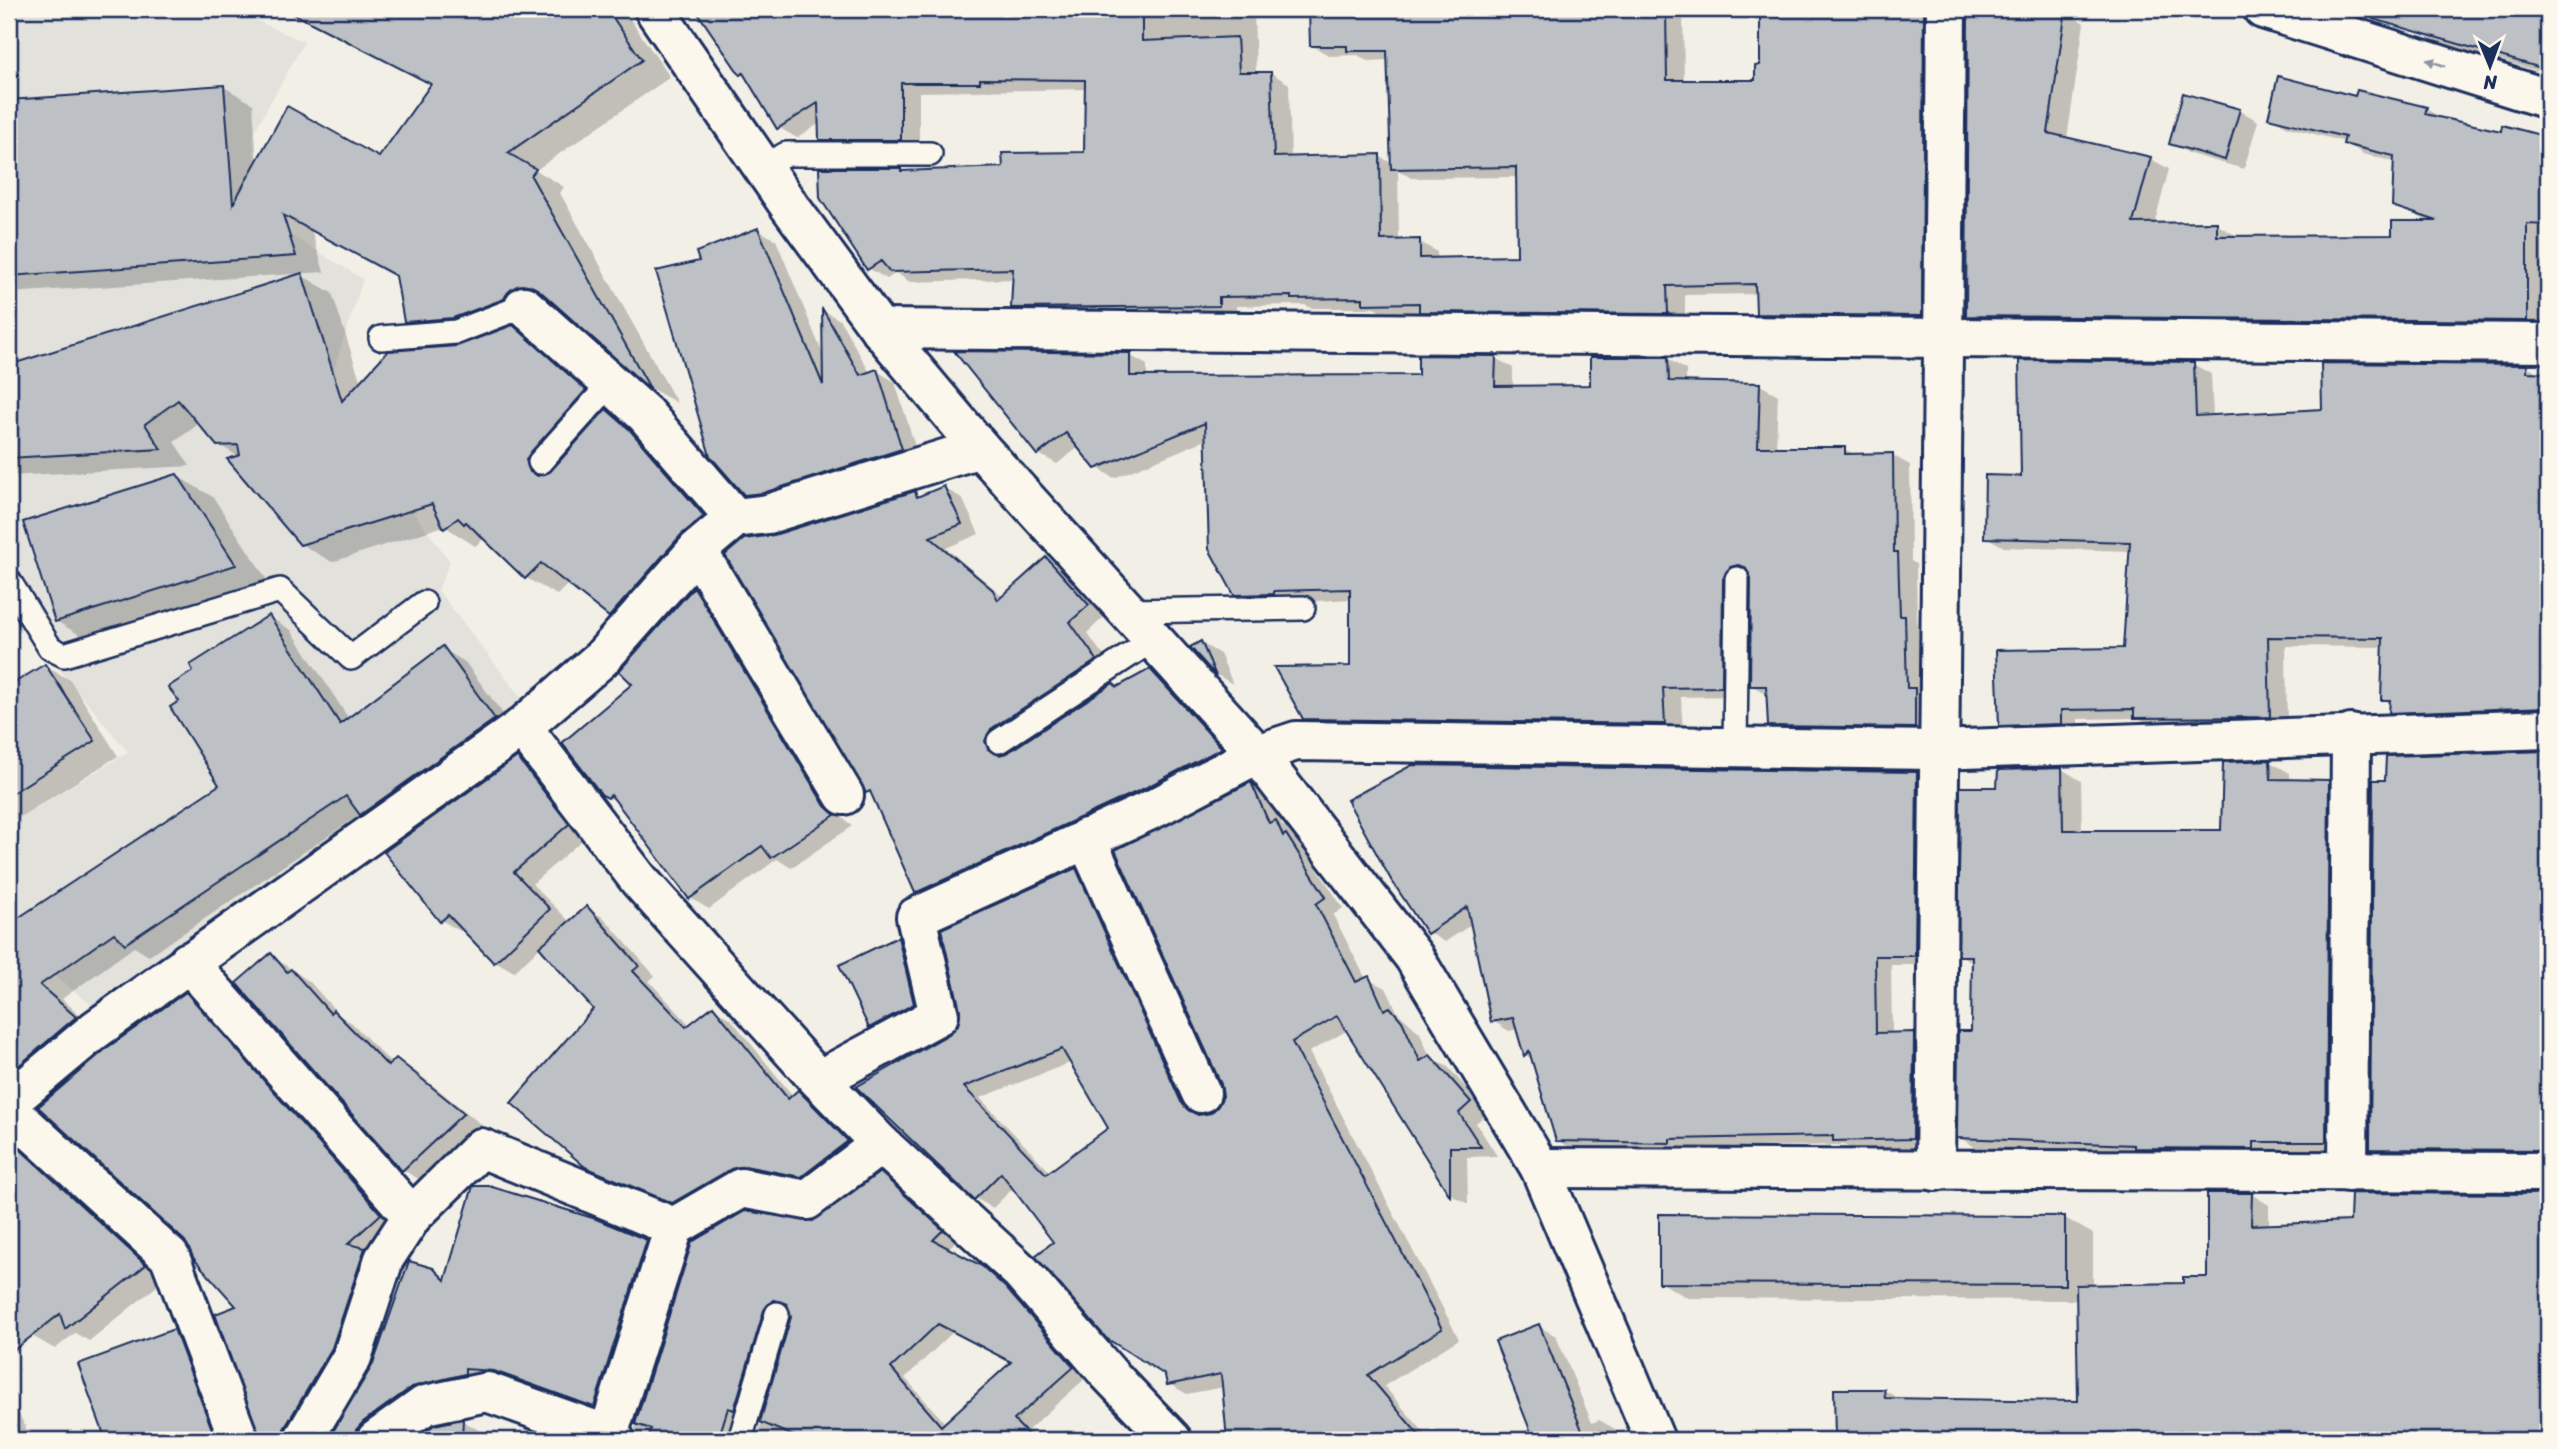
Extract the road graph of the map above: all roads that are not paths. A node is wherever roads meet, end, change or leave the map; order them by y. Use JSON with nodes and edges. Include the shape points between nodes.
{"nodes":[{"id":1,"x":654,"y":9,"type":"edge"},
{"id":2,"x":1946,"y":9,"type":"edge"},
{"id":3,"x":2263,"y":9,"type":"edge"},
{"id":4,"x":2319,"y":18,"type":"edge"},
{"id":5,"x":2548,"y":99,"type":"edge"},
{"id":6,"x":930,"y":154,"type":"dead end"},
{"id":7,"x":762,"y":169,"type":"junction"},
{"id":8,"x":524,"y":306,"type":"joint"},
{"id":9,"x":880,"y":329,"type":"junction"},
{"id":10,"x":381,"y":338,"type":"dead end"},
{"id":11,"x":1946,"y":339,"type":"junction"},
{"id":12,"x":2548,"y":343,"type":"edge"},
{"id":13,"x":611,"y":383,"type":"junction"},
{"id":14,"x":980,"y":448,"type":"junction"},
{"id":15,"x":540,"y":462,"type":"dead end"},
{"id":16,"x":735,"y":519,"type":"junction"},
{"id":17,"x":697,"y":550,"type":"junction"},
{"id":18,"x":1737,"y":579,"type":"dead end"},
{"id":19,"x":9,"y":581,"type":"edge"},
{"id":20,"x":424,"y":603,"type":"dead end"},
{"id":21,"x":1303,"y":608,"type":"dead end"},
{"id":22,"x":1128,"y":611,"type":"junction"},
{"id":23,"x":1154,"y":639,"type":"junction"},
{"id":24,"x":522,"y":727,"type":"junction"},
{"id":25,"x":2548,"y":729,"type":"edge"},
{"id":26,"x":2351,"y":734,"type":"junction"},
{"id":27,"x":999,"y":741,"type":"dead end"},
{"id":28,"x":1735,"y":747,"type":"junction"},
{"id":29,"x":1936,"y":750,"type":"junction"},
{"id":30,"x":1257,"y":754,"type":"junction"},
{"id":31,"x":844,"y":795,"type":"dead end"},
{"id":32,"x":1086,"y":838,"type":"junction"},
{"id":33,"x":188,"y":962,"type":"junction"},
{"id":34,"x":819,"y":1080,"type":"junction"},
{"id":35,"x":1201,"y":1093,"type":"dead end"},
{"id":36,"x":9,"y":1102,"type":"edge"},
{"id":37,"x":9,"y":1110,"type":"edge"},
{"id":38,"x":881,"y":1144,"type":"junction"},
{"id":39,"x":1540,"y":1168,"type":"junction"},
{"id":40,"x":1935,"y":1171,"type":"junction"},
{"id":41,"x":2348,"y":1172,"type":"junction"},
{"id":42,"x":2548,"y":1172,"type":"edge"},
{"id":43,"x":412,"y":1216,"type":"junction"},
{"id":44,"x":674,"y":1227,"type":"junction"},
{"id":45,"x":777,"y":1314,"type":"dead end"},
{"id":46,"x":611,"y":1437,"type":"edge"},
{"id":47,"x":239,"y":1440,"type":"edge"},
{"id":48,"x":303,"y":1440,"type":"edge"},
{"id":49,"x":376,"y":1440,"type":"edge"},
{"id":50,"x":740,"y":1440,"type":"edge"},
{"id":51,"x":1172,"y":1440,"type":"edge"},
{"id":52,"x":1655,"y":1440,"type":"edge"}],
"edges":[{"from":1,"to":7,"type":"street"},
{"from":2,"to":11,"type":"street"},
{"from":3,"to":4,"type":"street"},
{"from":5,"to":4,"type":"street","one_way":true},
{"from":6,"to":7,"type":"lane","via":[[786,154]]},
{"from":7,"to":9,"type":"street"},
{"from":8,"to":10,"type":"lane","via":[[456,332]]},
{"from":8,"to":13,"type":"street"},
{"from":9,"to":11,"type":"street"},
{"from":9,"to":14,"type":"street"},
{"from":11,"to":12,"type":"street"},
{"from":11,"to":29,"type":"street"},
{"from":13,"to":15,"type":"lane"},
{"from":13,"to":16,"type":"street","via":[[645,414]]},
{"from":14,"to":16,"type":"street","via":[[768,514]]},
{"from":14,"to":22,"type":"street"},
{"from":16,"to":17,"type":"street"},
{"from":17,"to":24,"type":"street","via":[[601,659]]},
{"from":17,"to":31,"type":"street"},
{"from":18,"to":28,"type":"lane"},
{"from":19,"to":20,"type":"lane","via":[[50,648],[64,655],[280,590],[351,657]]},
{"from":21,"to":22,"type":"lane"},
{"from":22,"to":23,"type":"street"},
{"from":23,"to":27,"type":"lane"},
{"from":23,"to":30,"type":"street"},
{"from":24,"to":33,"type":"street"},
{"from":24,"to":34,"type":"street","via":[[639,880]]},
{"from":25,"to":26,"type":"street"},
{"from":26,"to":29,"type":"street"},
{"from":26,"to":41,"type":"street"},
{"from":28,"to":29,"type":"street"},
{"from":28,"to":30,"type":"street","via":[[1296,741]]},
{"from":29,"to":40,"type":"street"},
{"from":30,"to":32,"type":"street"},
{"from":30,"to":39,"type":"street","via":[[1415,957]]},
{"from":32,"to":34,"type":"street","via":[[916,917],[939,1015]]},
{"from":32,"to":35,"type":"street"},
{"from":33,"to":36,"type":"street","via":[[95,1030]]},
{"from":33,"to":43,"type":"street"},
{"from":34,"to":38,"type":"street"},
{"from":37,"to":47,"type":"street","via":[[170,1257]]},
{"from":38,"to":44,"type":"street","via":[[807,1200],[741,1188]]},
{"from":38,"to":51,"type":"street","via":[[1021,1272]]},
{"from":39,"to":40,"type":"street"},
{"from":39,"to":52,"type":"street"},
{"from":40,"to":41,"type":"street"},
{"from":41,"to":42,"type":"street"},
{"from":43,"to":44,"type":"street","via":[[481,1148]]},
{"from":43,"to":48,"type":"street","via":[[384,1259],[352,1357]]},
{"from":44,"to":46,"type":"street"},
{"from":45,"to":50,"type":"lane"},
{"from":46,"to":49,"type":"street","via":[[487,1392],[425,1405]]}]}
